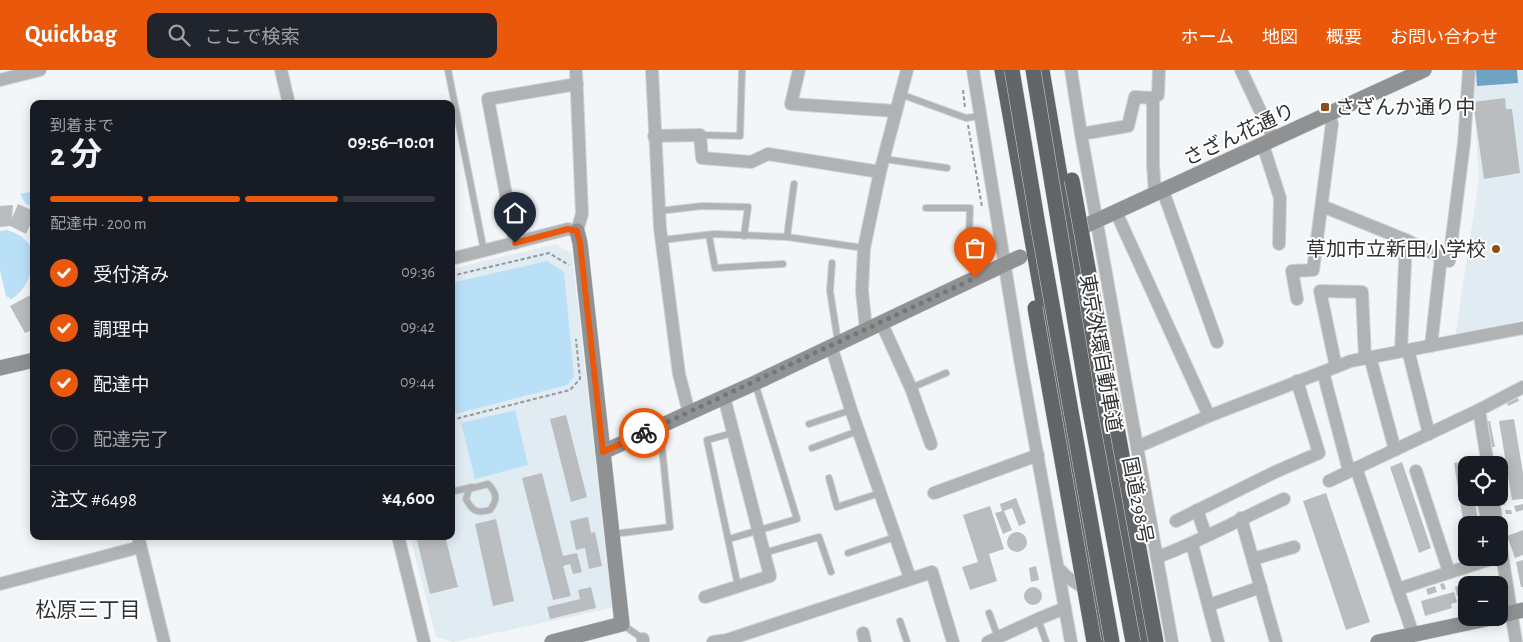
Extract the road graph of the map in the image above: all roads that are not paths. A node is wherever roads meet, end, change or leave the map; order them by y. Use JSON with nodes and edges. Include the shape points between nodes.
{"nodes":[{"id":1,"x":40,"y":70,"type":"edge"},
{"id":2,"x":281,"y":70,"type":"edge"},
{"id":3,"x":448,"y":70,"type":"edge"},
{"id":4,"x":576,"y":70,"type":"edge"},
{"id":5,"x":652,"y":70,"type":"edge"},
{"id":6,"x":742,"y":70,"type":"edge"},
{"id":7,"x":800,"y":70,"type":"edge"},
{"id":8,"x":907,"y":70,"type":"edge"},
{"id":9,"x":973,"y":70,"type":"edge"},
{"id":10,"x":1002,"y":70,"type":"edge"},
{"id":11,"x":1012,"y":70,"type":"edge"},
{"id":12,"x":1033,"y":70,"type":"edge"},
{"id":13,"x":1042,"y":70,"type":"edge"},
{"id":14,"x":1071,"y":70,"type":"edge"},
{"id":15,"x":1159,"y":70,"type":"edge"},
{"id":16,"x":1242,"y":70,"type":"edge"},
{"id":17,"x":1424,"y":70,"type":"edge"},
{"id":18,"x":1468,"y":70,"type":"edge"},
{"id":19,"x":0,"y":80,"type":"edge"},
{"id":20,"x":577,"y":84,"type":"junction"},
{"id":21,"x":900,"y":94,"type":"junction"},
{"id":22,"x":1153,"y":98,"type":"junction"},
{"id":23,"x":288,"y":100,"type":"edge"},
{"id":24,"x":454,"y":100,"type":"edge"},
{"id":25,"x":455,"y":105,"type":"edge"},
{"id":26,"x":896,"y":111,"type":"junction"},
{"id":27,"x":1329,"y":114,"type":"junction"},
{"id":28,"x":980,"y":116,"type":"junction"},
{"id":29,"x":1081,"y":134,"type":"junction"},
{"id":30,"x":700,"y":135,"type":"junction"},
{"id":31,"x":654,"y":136,"type":"junction"},
{"id":32,"x":1268,"y":143,"type":"junction"},
{"id":33,"x":884,"y":159,"type":"junction"},
{"id":34,"x":947,"y":168,"type":"dead end"},
{"id":35,"x":880,"y":172,"type":"junction"},
{"id":36,"x":794,"y":184,"type":"dead end"},
{"id":37,"x":1159,"y":193,"type":"junction"},
{"id":38,"x":1024,"y":200,"type":"junction"},
{"id":39,"x":1322,"y":206,"type":"junction"},
{"id":40,"x":926,"y":208,"type":"dead end"},
{"id":41,"x":659,"y":211,"type":"junction"},
{"id":42,"x":1116,"y":212,"type":"junction"},
{"id":43,"x":1092,"y":223,"type":"junction"},
{"id":44,"x":577,"y":231,"type":"junction"},
{"id":45,"x":709,"y":235,"type":"junction"},
{"id":46,"x":744,"y":236,"type":"junction"},
{"id":47,"x":787,"y":237,"type":"junction"},
{"id":48,"x":662,"y":240,"type":"junction"},
{"id":49,"x":1406,"y":240,"type":"junction"},
{"id":50,"x":515,"y":243,"type":"junction"},
{"id":51,"x":1279,"y":244,"type":"dead end"},
{"id":52,"x":864,"y":248,"type":"junction"},
{"id":53,"x":484,"y":251,"type":"junction"},
{"id":54,"x":455,"y":257,"type":"edge"},
{"id":55,"x":1020,"y":257,"type":"dead end"},
{"id":56,"x":1441,"y":257,"type":"junction"},
{"id":57,"x":832,"y":263,"type":"dead end"},
{"id":58,"x":784,"y":264,"type":"dead end"},
{"id":59,"x":998,"y":268,"type":"junction"},
{"id":60,"x":1297,"y":299,"type":"dead end"},
{"id":61,"x":880,"y":322,"type":"junction"},
{"id":62,"x":1523,"y":328,"type":"edge"},
{"id":63,"x":866,"y":329,"type":"junction"},
{"id":64,"x":1217,"y":342,"type":"dead end"},
{"id":65,"x":834,"y":344,"type":"junction"},
{"id":66,"x":1431,"y":346,"type":"junction"},
{"id":67,"x":1404,"y":351,"type":"junction"},
{"id":68,"x":1368,"y":358,"type":"junction"},
{"id":69,"x":30,"y":361,"type":"edge"},
{"id":70,"x":1336,"y":367,"type":"junction"},
{"id":71,"x":0,"y":368,"type":"edge"},
{"id":72,"x":1323,"y":372,"type":"junction"},
{"id":73,"x":946,"y":373,"type":"dead end"},
{"id":74,"x":1297,"y":381,"type":"junction"},
{"id":75,"x":755,"y":383,"type":"junction"},
{"id":76,"x":1523,"y":387,"type":"edge"},
{"id":77,"x":911,"y":388,"type":"junction"},
{"id":78,"x":724,"y":397,"type":"junction"},
{"id":79,"x":851,"y":410,"type":"junction"},
{"id":80,"x":1479,"y":410,"type":"junction"},
{"id":81,"x":689,"y":413,"type":"junction"},
{"id":82,"x":1209,"y":416,"type":"junction"},
{"id":83,"x":809,"y":424,"type":"dead end"},
{"id":84,"x":660,"y":426,"type":"junction"},
{"id":85,"x":858,"y":431,"type":"junction"},
{"id":86,"x":733,"y":433,"type":"junction"},
{"id":87,"x":1429,"y":434,"type":"junction"},
{"id":88,"x":931,"y":444,"type":"dead end"},
{"id":89,"x":1137,"y":446,"type":"junction"},
{"id":90,"x":812,"y":448,"type":"dead end"},
{"id":91,"x":1395,"y":450,"type":"junction"},
{"id":92,"x":603,"y":452,"type":"junction"},
{"id":93,"x":1038,"y":455,"type":"junction"},
{"id":94,"x":1487,"y":456,"type":"edge"},
{"id":95,"x":1353,"y":470,"type":"junction"},
{"id":96,"x":1416,"y":471,"type":"dead end"},
{"id":97,"x":829,"y":478,"type":"dead end"},
{"id":98,"x":1329,"y":481,"type":"dead end"},
{"id":99,"x":478,"y":486,"type":"junction"},
{"id":100,"x":455,"y":491,"type":"edge"},
{"id":101,"x":880,"y":493,"type":"junction"},
{"id":102,"x":934,"y":493,"type":"dead end"},
{"id":103,"x":1284,"y":498,"type":"dead end"},
{"id":104,"x":1197,"y":510,"type":"junction"},
{"id":105,"x":1242,"y":518,"type":"junction"},
{"id":106,"x":1176,"y":520,"type":"dead end"},
{"id":107,"x":758,"y":531,"type":"junction"},
{"id":108,"x":612,"y":534,"type":"junction"},
{"id":109,"x":1206,"y":536,"type":"junction"},
{"id":110,"x":895,"y":538,"type":"junction"},
{"id":111,"x":729,"y":539,"type":"junction"},
{"id":112,"x":399,"y":540,"type":"edge"},
{"id":113,"x":139,"y":542,"type":"edge"},
{"id":114,"x":1192,"y":544,"type":"junction"},
{"id":115,"x":1294,"y":547,"type":"dead end"},
{"id":116,"x":764,"y":553,"type":"junction"},
{"id":117,"x":848,"y":553,"type":"dead end"},
{"id":118,"x":1158,"y":557,"type":"junction"},
{"id":119,"x":1253,"y":559,"type":"junction"},
{"id":120,"x":1468,"y":566,"type":"edge"},
{"id":121,"x":1504,"y":566,"type":"edge"},
{"id":122,"x":1058,"y":568,"type":"junction"},
{"id":123,"x":831,"y":572,"type":"dead end"},
{"id":124,"x":1449,"y":572,"type":"junction"},
{"id":125,"x":910,"y":578,"type":"junction"},
{"id":126,"x":0,"y":584,"type":"edge"},
{"id":127,"x":738,"y":586,"type":"junction"},
{"id":128,"x":1261,"y":588,"type":"junction"},
{"id":129,"x":1398,"y":589,"type":"junction"},
{"id":130,"x":1163,"y":593,"type":"junction"},
{"id":131,"x":1095,"y":594,"type":"junction"},
{"id":132,"x":704,"y":597,"type":"dead end"},
{"id":133,"x":1209,"y":605,"type":"junction"},
{"id":134,"x":1065,"y":608,"type":"junction"},
{"id":135,"x":988,"y":613,"type":"dead end"},
{"id":136,"x":1511,"y":613,"type":"edge"},
{"id":137,"x":1038,"y":619,"type":"junction"},
{"id":138,"x":900,"y":621,"type":"dead end"},
{"id":139,"x":622,"y":624,"type":"junction"},
{"id":140,"x":1140,"y":625,"type":"junction"},
{"id":141,"x":1458,"y":625,"type":"edge"},
{"id":142,"x":1413,"y":634,"type":"junction"},
{"id":143,"x":993,"y":639,"type":"edge"},
{"id":144,"x":643,"y":640,"type":"edge"},
{"id":145,"x":164,"y":642,"type":"edge"},
{"id":146,"x":424,"y":642,"type":"edge"},
{"id":147,"x":552,"y":642,"type":"edge"},
{"id":148,"x":714,"y":642,"type":"edge"},
{"id":149,"x":907,"y":642,"type":"edge"},
{"id":150,"x":953,"y":642,"type":"edge"},
{"id":151,"x":1046,"y":642,"type":"edge"},
{"id":152,"x":1071,"y":642,"type":"edge"},
{"id":153,"x":1094,"y":642,"type":"edge"},
{"id":154,"x":1103,"y":642,"type":"edge"},
{"id":155,"x":1112,"y":642,"type":"edge"},
{"id":156,"x":1133,"y":642,"type":"edge"},
{"id":157,"x":1144,"y":642,"type":"edge"},
{"id":158,"x":1156,"y":642,"type":"edge"},
{"id":159,"x":1172,"y":642,"type":"edge"},
{"id":160,"x":1218,"y":642,"type":"edge"},
{"id":161,"x":1276,"y":642,"type":"edge"},
{"id":162,"x":1378,"y":642,"type":"edge"},
{"id":163,"x":1516,"y":642,"type":"edge"}],
"edges":[{"from":1,"to":19,"type":"street"},
{"from":2,"to":23,"type":"street"},
{"from":3,"to":24,"type":"lane"},
{"from":4,"to":20,"type":"street"},
{"from":5,"to":31,"type":"street"},
{"from":6,"to":30,"type":"lane","via":[[740,136]]},
{"from":7,"to":26,"type":"street","via":[[791,104]]},
{"from":8,"to":21,"type":"street"},
{"from":9,"to":28,"type":"street"},
{"from":10,"to":38,"type":"highway"},
{"from":11,"to":155,"type":"highway","name":"東京外環自動車道","bridge":true},
{"from":12,"to":156,"type":"highway","name":"東京外環自動車道","bridge":true,"via":[[1089,406]]},
{"from":13,"to":140,"type":"highway","name":"国道298号"},
{"from":13,"to":158,"type":"highway","bridge":true,"via":[[1072,180]]},
{"from":14,"to":29,"type":"street"},
{"from":15,"to":22,"type":"street","via":[[1158,95]]},
{"from":16,"to":32,"type":"street"},
{"from":17,"to":27,"type":"street","name":"さざん花通り"},
{"from":18,"to":56,"type":"street","via":[[1464,143],[1449,261]]},
{"from":20,"to":44,"type":"street","via":[[582,214]]},
{"from":20,"to":50,"type":"street","via":[[488,99]]},
{"from":21,"to":26,"type":"street"},
{"from":21,"to":28,"type":"lane","via":[[966,118]]},
{"from":22,"to":29,"type":"street","via":[[1135,97],[1128,126]]},
{"from":22,"to":37,"type":"street","via":[[1153,164]]},
{"from":25,"to":53,"type":"lane"},
{"from":26,"to":33,"type":"street"},
{"from":27,"to":32,"type":"street","name":"さざん花通り"},
{"from":27,"to":39,"type":"street","via":[[1332,124]]},
{"from":28,"to":59,"type":"street"},
{"from":29,"to":43,"type":"street"},
{"from":30,"to":31,"type":"street"},
{"from":30,"to":35,"type":"street","via":[[702,158],[751,162],[768,154]]},
{"from":31,"to":41,"type":"street"},
{"from":32,"to":37,"type":"street","name":"さざん花通り"},
{"from":32,"to":51,"type":"street","via":[[1280,198]]},
{"from":33,"to":34,"type":"lane"},
{"from":33,"to":35,"type":"street"},
{"from":35,"to":52,"type":"street"},
{"from":36,"to":47,"type":"lane"},
{"from":37,"to":42,"type":"street","name":"さざん花通り"},
{"from":37,"to":64,"type":"street"},
{"from":38,"to":131,"type":"highway"},
{"from":38,"to":153,"type":"highway","bridge":true,"via":[[1035,308]]},
{"from":39,"to":49,"type":"street"},
{"from":39,"to":60,"type":"street","via":[[1313,270],[1292,271]]},
{"from":40,"to":59,"type":"lane","via":[[970,208],[969,236],[980,260]]},
{"from":41,"to":46,"type":"lane","via":[[702,206],[748,207]]},
{"from":41,"to":48,"type":"street"},
{"from":42,"to":43,"type":"street","name":"さざん花通り"},
{"from":42,"to":82,"type":"street"},
{"from":43,"to":89,"type":"street"},
{"from":44,"to":50,"type":"street","via":[[568,229]]},
{"from":44,"to":92,"type":"street"},
{"from":45,"to":46,"type":"lane"},
{"from":45,"to":48,"type":"lane"},
{"from":45,"to":58,"type":"lane","via":[[715,268]]},
{"from":46,"to":47,"type":"lane"},
{"from":47,"to":52,"type":"lane"},
{"from":48,"to":81,"type":"street","via":[[680,374]]},
{"from":49,"to":56,"type":"street"},
{"from":49,"to":67,"type":"street"},
{"from":50,"to":53,"type":"street"},
{"from":52,"to":63,"type":"street","via":[[862,291]]},
{"from":53,"to":54,"type":"street"},
{"from":55,"to":59,"type":"street"},
{"from":56,"to":66,"type":"street"},
{"from":57,"to":65,"type":"lane","via":[[830,291]]},
{"from":59,"to":61,"type":"street"},
{"from":59,"to":93,"type":"street"},
{"from":61,"to":63,"type":"street"},
{"from":61,"to":77,"type":"street"},
{"from":62,"to":66,"type":"street"},
{"from":63,"to":65,"type":"street"},
{"from":65,"to":75,"type":"street"},
{"from":65,"to":79,"type":"street"},
{"from":66,"to":67,"type":"street"},
{"from":67,"to":68,"type":"street"},
{"from":67,"to":87,"type":"street"},
{"from":68,"to":70,"type":"street"},
{"from":68,"to":70,"type":"street","via":[[1362,292],[1320,291]]},
{"from":68,"to":91,"type":"street"},
{"from":69,"to":71,"type":"street"},
{"from":70,"to":72,"type":"street"},
{"from":72,"to":74,"type":"street"},
{"from":72,"to":95,"type":"street"},
{"from":73,"to":77,"type":"lane"},
{"from":74,"to":82,"type":"street"},
{"from":74,"to":104,"type":"street","via":[[1319,453]]},
{"from":75,"to":78,"type":"street"},
{"from":75,"to":107,"type":"lane","via":[[797,519]]},
{"from":76,"to":80,"type":"street"},
{"from":77,"to":88,"type":"street"},
{"from":78,"to":81,"type":"street"},
{"from":78,"to":86,"type":"street"},
{"from":79,"to":83,"type":"lane"},
{"from":79,"to":85,"type":"street"},
{"from":80,"to":87,"type":"street"},
{"from":80,"to":94,"type":"street"},
{"from":81,"to":84,"type":"street"},
{"from":82,"to":89,"type":"street"},
{"from":84,"to":92,"type":"street"},
{"from":84,"to":108,"type":"lane","via":[[670,526]]},
{"from":85,"to":90,"type":"lane"},
{"from":85,"to":101,"type":"street"},
{"from":86,"to":107,"type":"street"},
{"from":86,"to":111,"type":"lane","via":[[707,440]]},
{"from":87,"to":91,"type":"street"},
{"from":89,"to":118,"type":"street"},
{"from":91,"to":95,"type":"street"},
{"from":92,"to":108,"type":"street"},
{"from":93,"to":102,"type":"street"},
{"from":93,"to":122,"type":"street"},
{"from":95,"to":98,"type":"street"},
{"from":95,"to":129,"type":"street"},
{"from":96,"to":124,"type":"street"},
{"from":97,"to":101,"type":"lane","via":[[838,507]]},
{"from":99,"to":99,"type":"lane","via":[[488,484],[495,491],[496,502],[490,510],[480,513],[470,509],[466,499],[469,489]]},
{"from":99,"to":100,"type":"lane"},
{"from":101,"to":110,"type":"street"},
{"from":103,"to":105,"type":"street"},
{"from":104,"to":106,"type":"street"},
{"from":104,"to":109,"type":"street"},
{"from":105,"to":109,"type":"street"},
{"from":105,"to":119,"type":"street"},
{"from":107,"to":111,"type":"lane"},
{"from":107,"to":116,"type":"street"},
{"from":108,"to":139,"type":"street"},
{"from":109,"to":114,"type":"street"},
{"from":110,"to":117,"type":"lane"},
{"from":110,"to":125,"type":"street"},
{"from":111,"to":127,"type":"lane"},
{"from":112,"to":146,"type":"street"},
{"from":113,"to":126,"type":"street"},
{"from":113,"to":145,"type":"street"},
{"from":114,"to":118,"type":"street"},
{"from":114,"to":133,"type":"street"},
{"from":115,"to":119,"type":"street"},
{"from":116,"to":123,"type":"lane","via":[[818,537]]},
{"from":116,"to":127,"type":"street","via":[[770,576]]},
{"from":118,"to":130,"type":"street"},
{"from":119,"to":128,"type":"street"},
{"from":120,"to":124,"type":"street"},
{"from":121,"to":136,"type":"street"},
{"from":122,"to":131,"type":"street"},
{"from":122,"to":134,"type":"street"},
{"from":124,"to":129,"type":"street"},
{"from":125,"to":148,"type":"street"},
{"from":125,"to":150,"type":"street","via":[[932,572]]},
{"from":127,"to":132,"type":"street"},
{"from":128,"to":133,"type":"street"},
{"from":128,"to":161,"type":"street"},
{"from":129,"to":142,"type":"street"},
{"from":130,"to":140,"type":"street"},
{"from":130,"to":159,"type":"street"},
{"from":131,"to":154,"type":"highway"},
{"from":133,"to":160,"type":"street"},
{"from":134,"to":137,"type":"street"},
{"from":134,"to":152,"type":"street"},
{"from":135,"to":143,"type":"lane"},
{"from":136,"to":163,"type":"street"},
{"from":137,"to":143,"type":"street"},
{"from":137,"to":151,"type":"lane"},
{"from":138,"to":149,"type":"lane"},
{"from":139,"to":144,"type":"lane"},
{"from":139,"to":147,"type":"street"},
{"from":140,"to":157,"type":"highway","name":"国道298号"},
{"from":141,"to":142,"type":"street"},
{"from":142,"to":162,"type":"street"}]}
